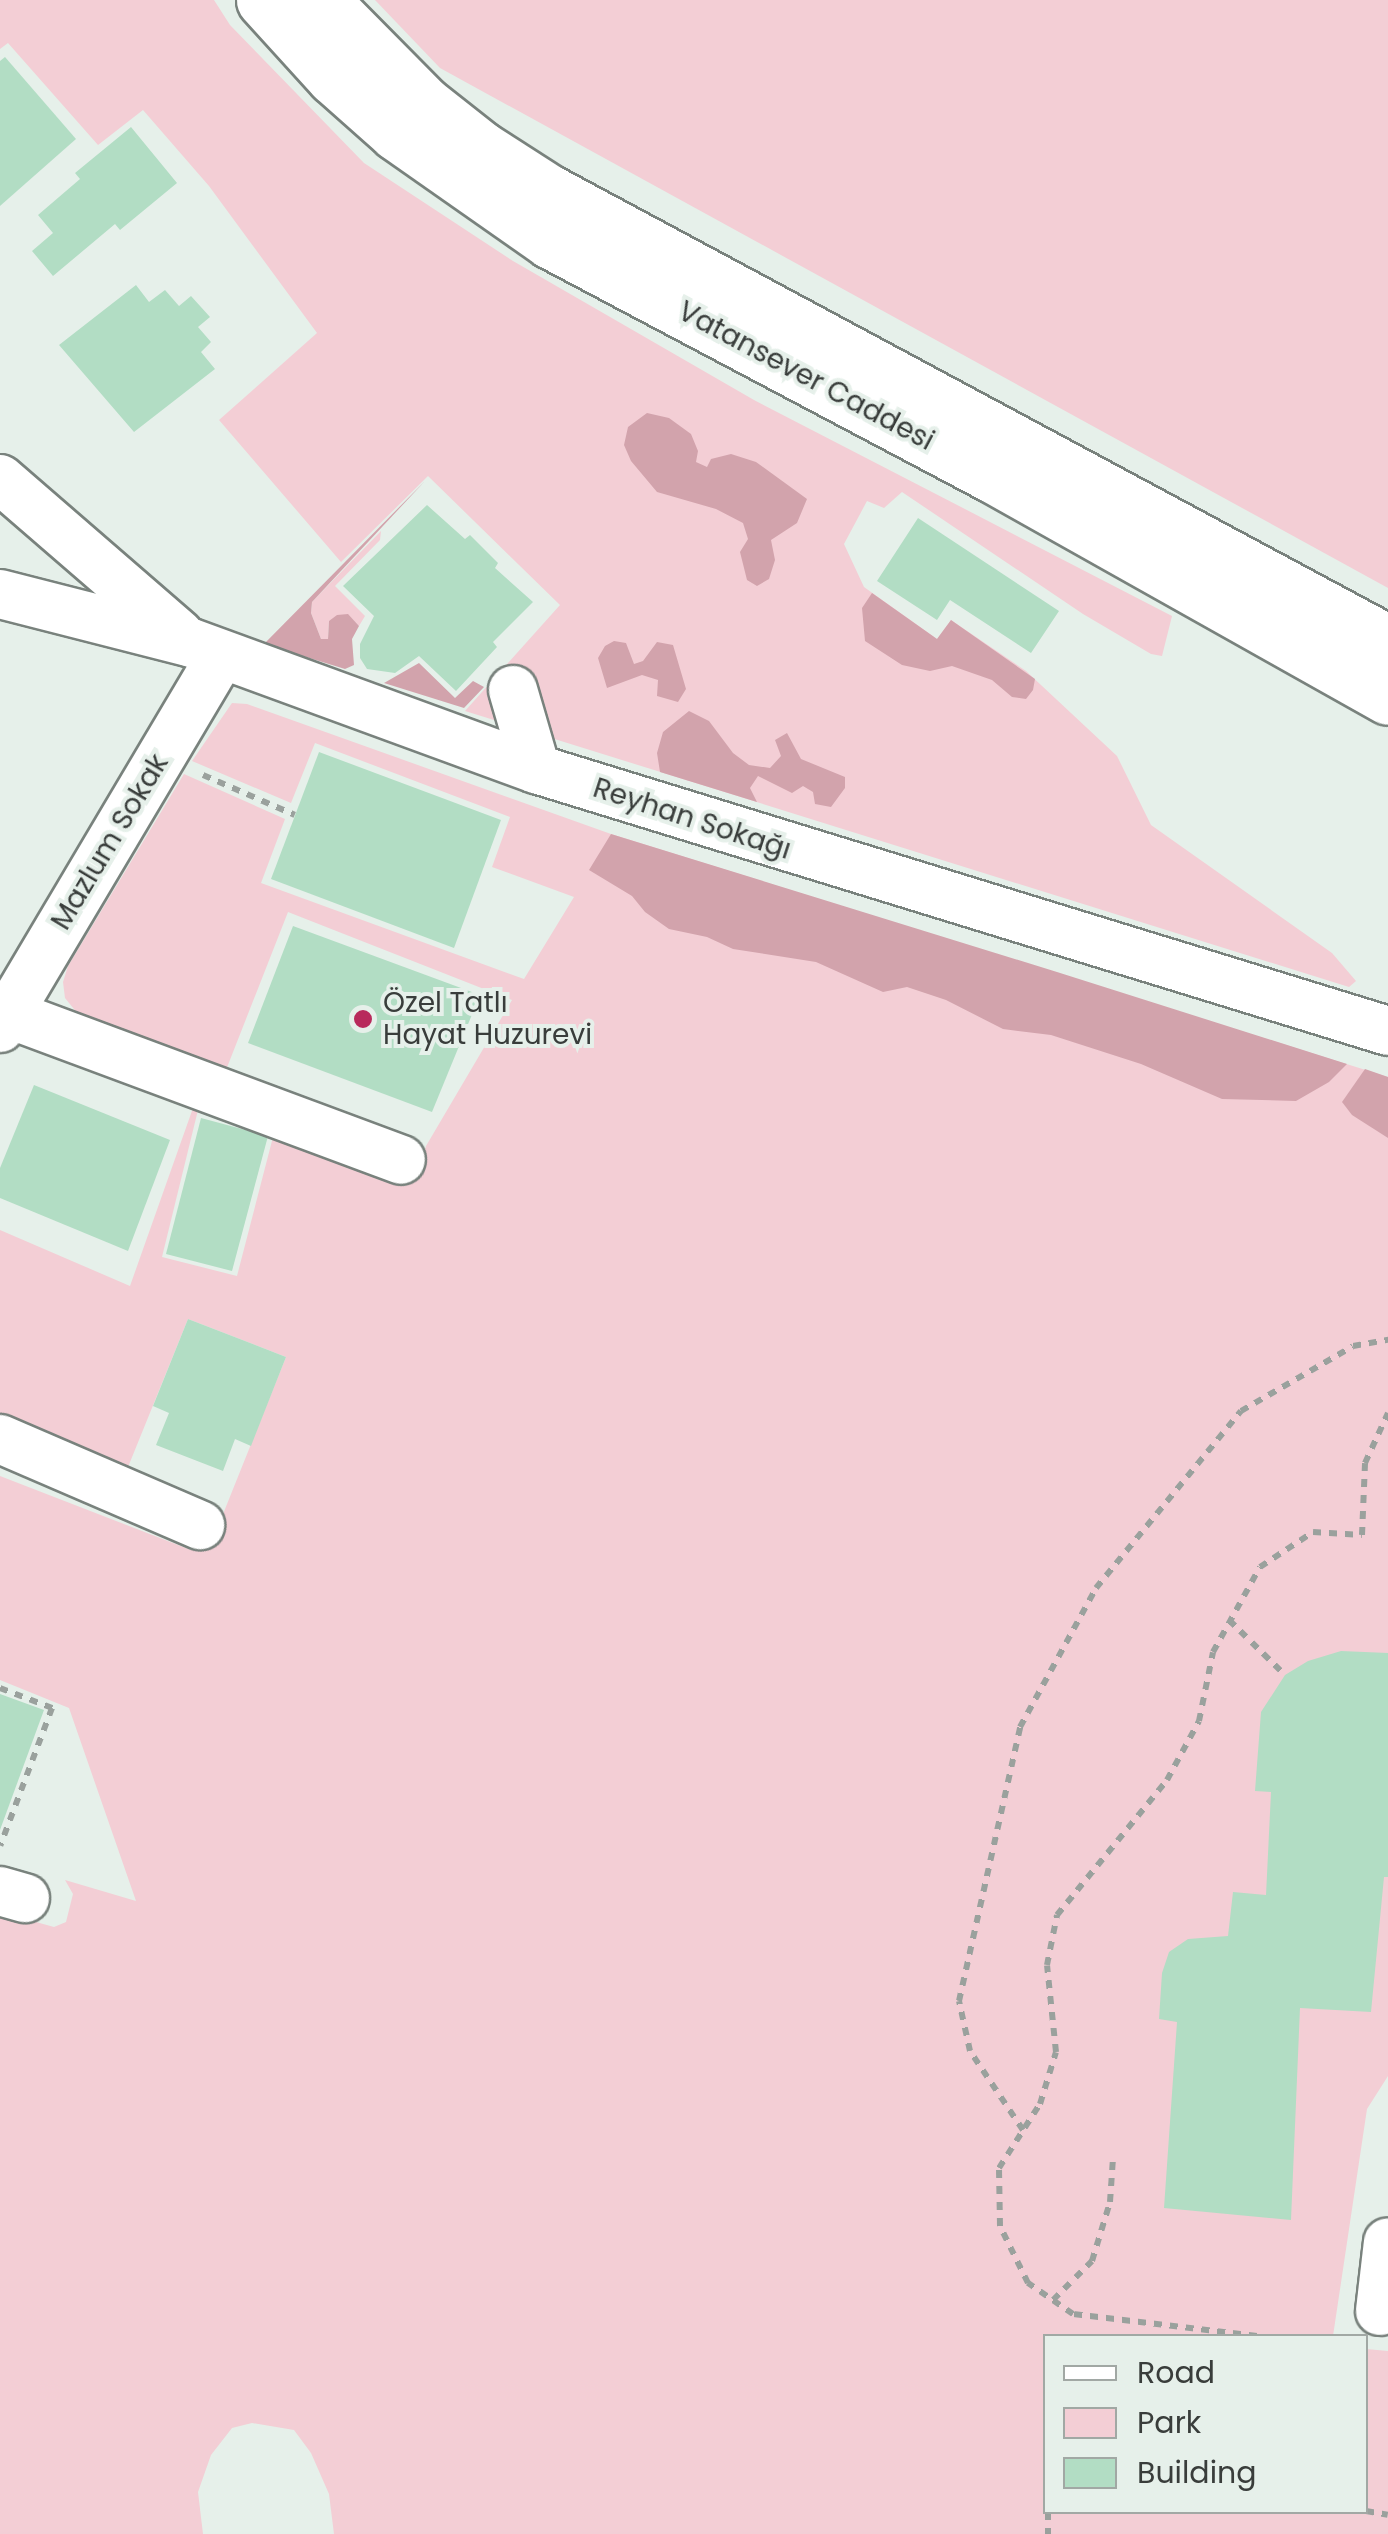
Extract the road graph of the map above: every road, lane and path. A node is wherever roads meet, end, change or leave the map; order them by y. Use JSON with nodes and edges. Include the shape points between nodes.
{"nodes":[{"id":1,"x":264,"y":0,"type":"edge"},
{"id":2,"x":321,"y":0,"type":"edge"},
{"id":3,"x":0,"y":479,"type":"edge"},
{"id":4,"x":0,"y":594,"type":"edge"},
{"id":5,"x":1388,"y":643,"type":"edge"},
{"id":6,"x":205,"y":650,"type":"junction"},
{"id":7,"x":513,"y":690,"type":"dead end"},
{"id":8,"x":1388,"y":697,"type":"edge"},
{"id":9,"x":161,"y":756,"type":"junction"},
{"id":10,"x":536,"y":769,"type":"junction"},
{"id":11,"x":295,"y":815,"type":"dead end"},
{"id":12,"x":4,"y":1021,"type":"edge"},
{"id":13,"x":1388,"y":1031,"type":"edge"},
{"id":14,"x":401,"y":1160,"type":"dead end"},
{"id":15,"x":1388,"y":1340,"type":"edge"},
{"id":16,"x":1388,"y":1412,"type":"edge"},
{"id":17,"x":0,"y":1439,"type":"edge"},
{"id":18,"x":200,"y":1525,"type":"dead end"},
{"id":19,"x":1229,"y":1620,"type":"junction"},
{"id":20,"x":1285,"y":1676,"type":"dead end"},
{"id":21,"x":0,"y":1688,"type":"edge"},
{"id":22,"x":0,"y":1846,"type":"edge"},
{"id":23,"x":1023,"y":2130,"type":"junction"},
{"id":24,"x":1113,"y":2158,"type":"dead end"},
{"id":25,"x":1388,"y":2242,"type":"edge"},
{"id":26,"x":1053,"y":2300,"type":"junction"},
{"id":27,"x":1380,"y":2310,"type":"dead end"},
{"id":28,"x":1240,"y":2334,"type":"edge"}],
"edges":[{"from":1,"to":8,"type":"main road","name":"Vatansever Caddesi","via":[[397,133],[551,241],[993,475]]},
{"from":2,"to":5,"type":"main road","name":"Vatansever Caddesi","via":[[424,104],[548,192]]},
{"from":3,"to":6,"type":"street"},
{"from":4,"to":6,"type":"street","name":"Reyhan Sokağı"},
{"from":6,"to":9,"type":"street","name":"Mazlum Sokak"},
{"from":6,"to":10,"type":"street","name":"Reyhan Sokağı"},
{"from":7,"to":10,"type":"street"},
{"from":9,"to":11,"type":"path"},
{"from":9,"to":12,"type":"street","name":"Mazlum Sokak"},
{"from":10,"to":13,"type":"street","name":"Reyhan Sokağı"},
{"from":12,"to":14,"type":"street"},
{"from":15,"to":23,"type":"path","via":[[1353,1346],[1241,1411],[1096,1588],[1020,1727],[959,2001],[970,2052]]},
{"from":16,"to":19,"type":"path","via":[[1366,1463],[1362,1534],[1313,1532],[1260,1568]]},
{"from":17,"to":18,"type":"street"},
{"from":19,"to":20,"type":"path"},
{"from":19,"to":23,"type":"path","via":[[1213,1652],[1198,1720],[1167,1780],[1056,1915],[1046,1965],[1056,2052],[1040,2104]]},
{"from":21,"to":22,"type":"path","via":[[52,1708]]},
{"from":23,"to":26,"type":"path","via":[[999,2168],[1000,2226],[1028,2283]]},
{"from":24,"to":26,"type":"path","via":[[1110,2202],[1092,2261]]},
{"from":25,"to":27,"type":"street"},
{"from":26,"to":28,"type":"path","via":[[1073,2314]]}]}
